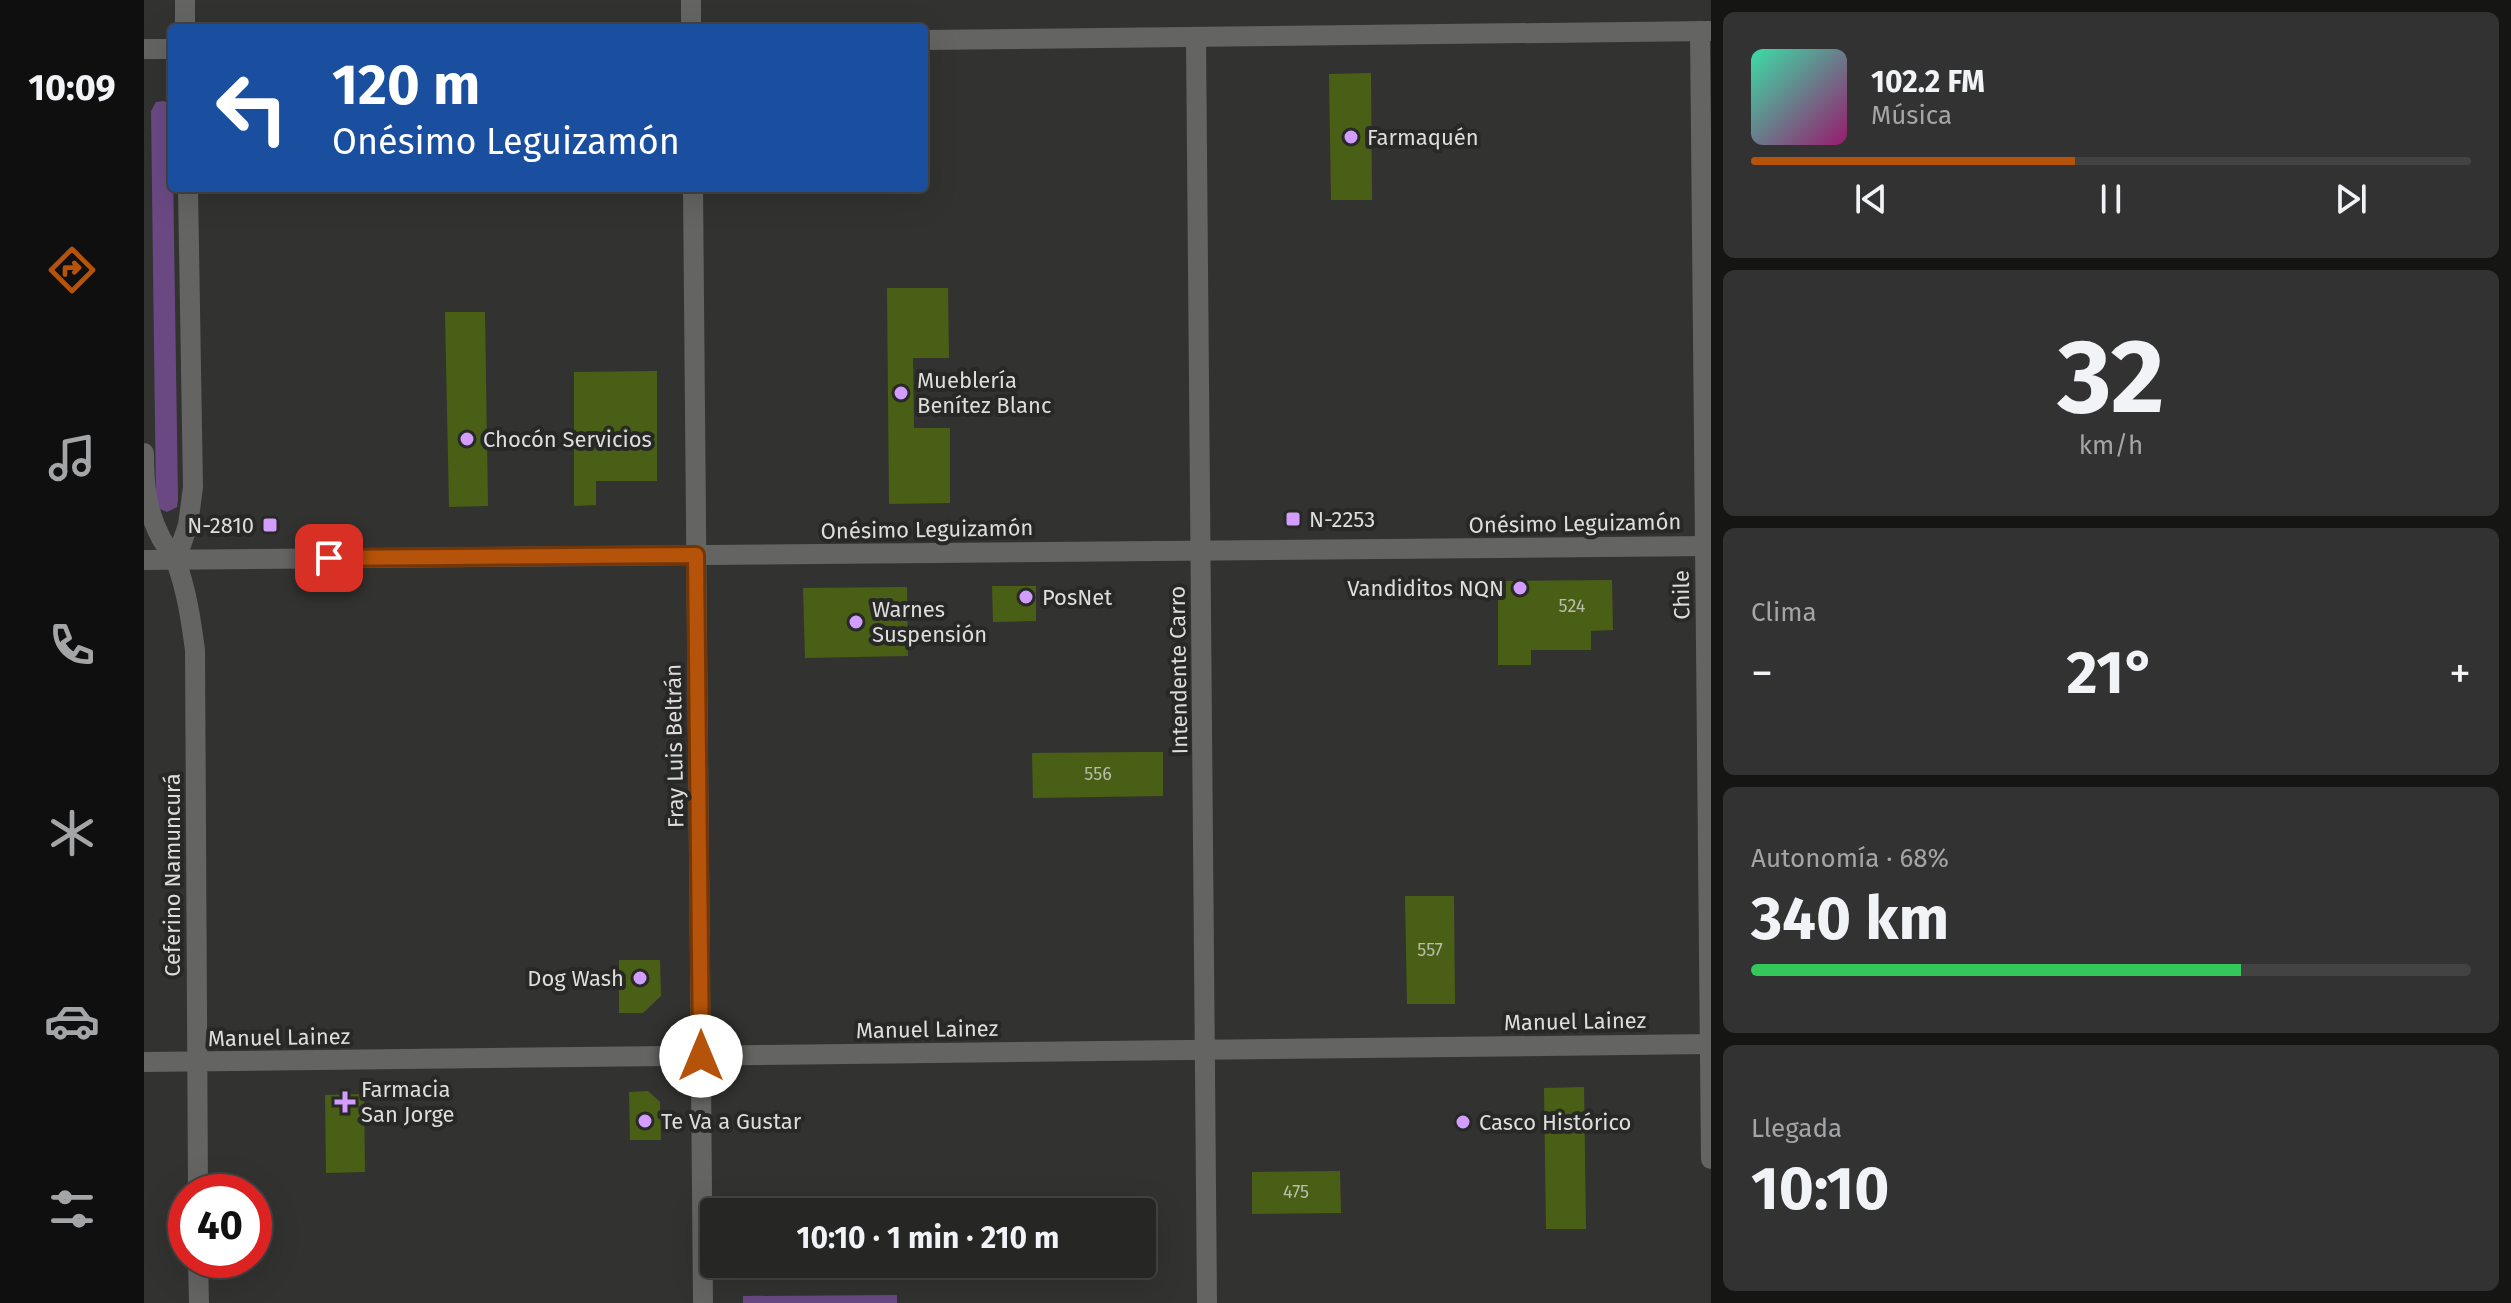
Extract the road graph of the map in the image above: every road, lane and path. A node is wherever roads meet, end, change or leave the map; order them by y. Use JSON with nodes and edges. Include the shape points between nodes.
{"nodes":[{"id":1,"x":185,"y":0,"type":"edge"},
{"id":2,"x":691,"y":0,"type":"edge"},
{"id":3,"x":185,"y":24,"type":"edge"},
{"id":4,"x":691,"y":24,"type":"edge"},
{"id":5,"x":1705,"y":31,"type":"edge"},
{"id":6,"x":1196,"y":37,"type":"junction"},
{"id":7,"x":928,"y":40,"type":"edge"},
{"id":8,"x":144,"y":49,"type":"edge"},
{"id":9,"x":168,"y":49,"type":"edge"},
{"id":10,"x":188,"y":192,"type":"edge"},
{"id":11,"x":693,"y":192,"type":"edge"},
{"id":12,"x":144,"y":453,"type":"edge"},
{"id":13,"x":1708,"y":546,"type":"edge"},
{"id":14,"x":1201,"y":551,"type":"junction"},
{"id":15,"x":696,"y":555,"type":"junction"},
{"id":16,"x":144,"y":560,"type":"edge"},
{"id":17,"x":176,"y":560,"type":"junction"},
{"id":18,"x":1710,"y":1044,"type":"edge"},
{"id":19,"x":1205,"y":1050,"type":"junction"},
{"id":20,"x":701,"y":1056,"type":"junction"},
{"id":21,"x":144,"y":1062,"type":"edge"},
{"id":22,"x":197,"y":1062,"type":"junction"},
{"id":23,"x":1711,"y":1159,"type":"edge"},
{"id":24,"x":198,"y":1174,"type":"edge"},
{"id":25,"x":198,"y":1278,"type":"edge"},
{"id":26,"x":199,"y":1303,"type":"edge"},
{"id":27,"x":703,"y":1303,"type":"edge"},
{"id":28,"x":1207,"y":1303,"type":"edge"}],
"edges":[{"from":1,"to":3,"type":"street"},
{"from":2,"to":4,"type":"street"},
{"from":5,"to":6,"type":"street"},
{"from":5,"to":13,"type":"street","name":"Chile"},
{"from":6,"to":7,"type":"street"},
{"from":6,"to":14,"type":"street","name":"Intendente Carro"},
{"from":8,"to":9,"type":"street"},
{"from":10,"to":17,"type":"street","via":[[193,487]]},
{"from":11,"to":15,"type":"street","name":"Fray Luis Beltrán"},
{"from":12,"to":17,"type":"street","name":"Ceferino Namuncurá","via":[[144,490],[152,517]]},
{"from":13,"to":14,"type":"street","name":"Onésimo Leguizamón"},
{"from":13,"to":18,"type":"street","name":"Chile"},
{"from":14,"to":15,"type":"street","name":"Onésimo Leguizamón"},
{"from":14,"to":19,"type":"street","name":"Intendente Carro"},
{"from":15,"to":17,"type":"street","name":"Onésimo Leguizamón"},
{"from":15,"to":20,"type":"street","name":"Fray Luis Beltrán"},
{"from":16,"to":17,"type":"street","name":"Onésimo Leguizamón"},
{"from":17,"to":22,"type":"street","name":"Ceferino Namuncurá","via":[[195,650]]},
{"from":18,"to":19,"type":"street","name":"Manuel Lainez"},
{"from":18,"to":23,"type":"street","name":"Chile"},
{"from":19,"to":20,"type":"street","name":"Manuel Lainez"},
{"from":19,"to":28,"type":"street","name":"Intendente Carro"},
{"from":20,"to":22,"type":"street","name":"Manuel Lainez"},
{"from":20,"to":27,"type":"street","name":"Fray Luis Beltrán"},
{"from":21,"to":22,"type":"street","name":"Manuel Lainez"},
{"from":22,"to":24,"type":"street","name":"Ceferino Namuncurá"},
{"from":25,"to":26,"type":"street"}]}
